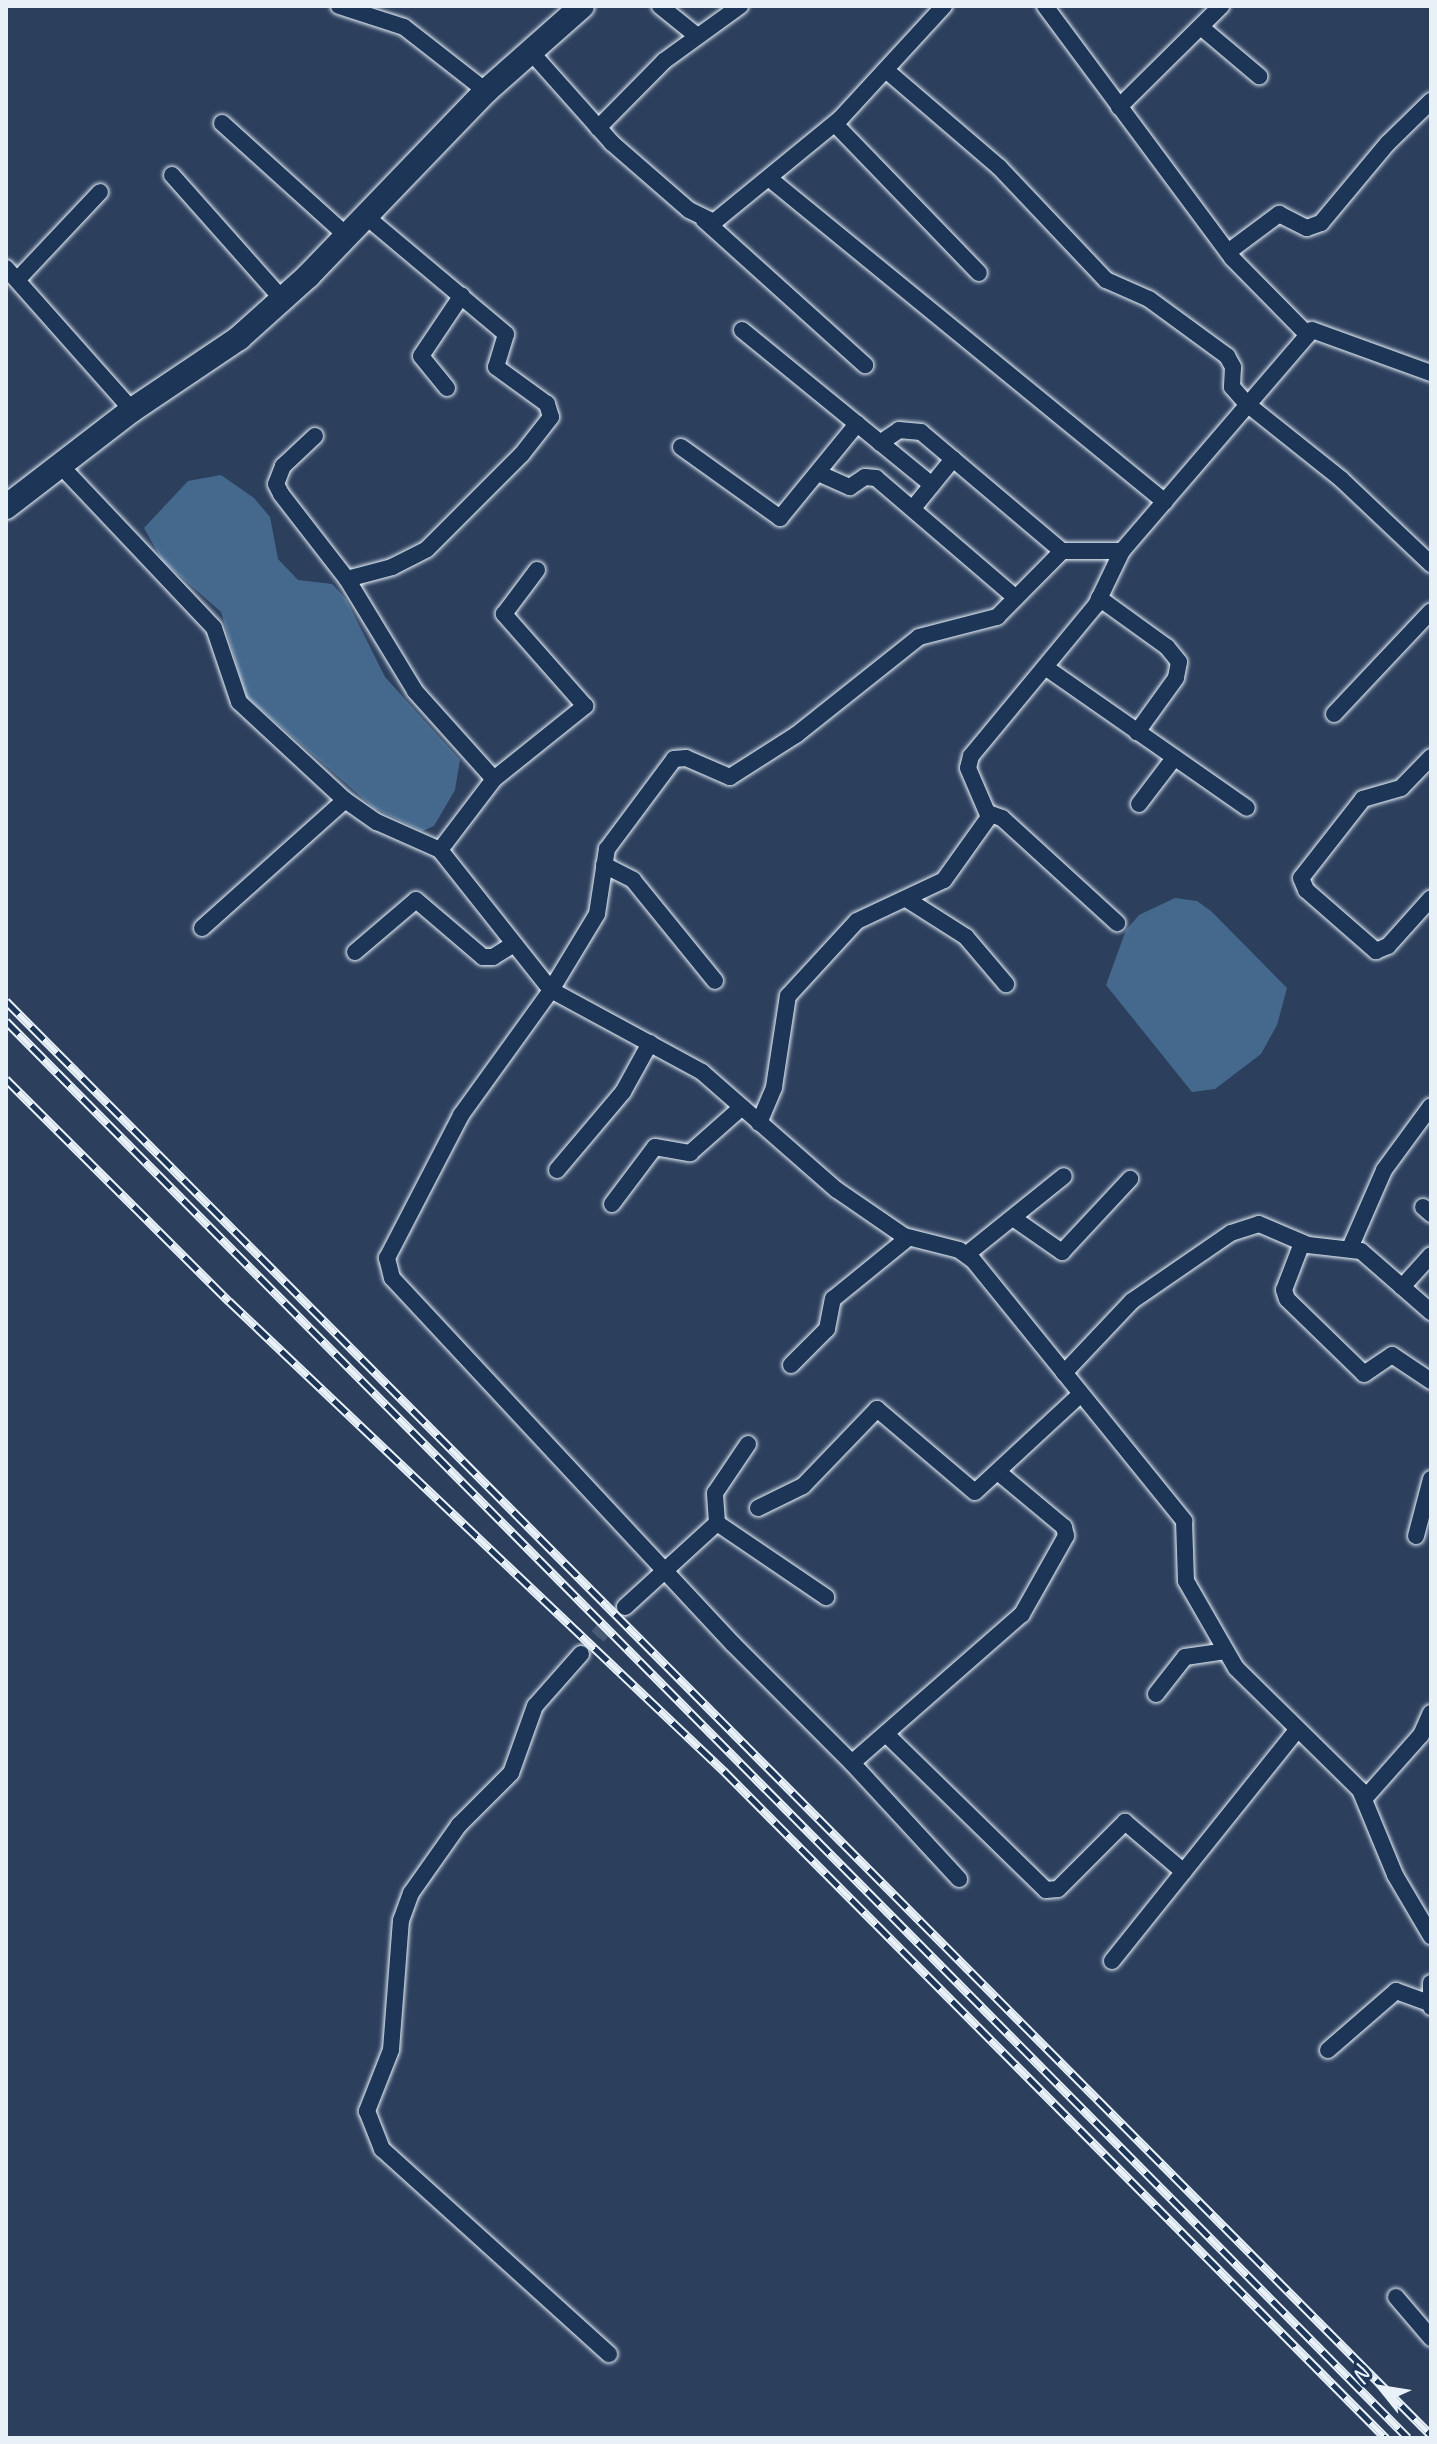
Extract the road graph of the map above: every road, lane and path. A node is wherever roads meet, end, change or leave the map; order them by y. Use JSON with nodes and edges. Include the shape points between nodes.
{"nodes":[{"id":1,"x":339,"y":6,"type":"edge"},
{"id":2,"x":582,"y":6,"type":"edge"},
{"id":3,"x":660,"y":6,"type":"edge"},
{"id":4,"x":740,"y":6,"type":"edge"},
{"id":5,"x":944,"y":6,"type":"edge"},
{"id":6,"x":1045,"y":6,"type":"edge"},
{"id":7,"x":1221,"y":6,"type":"edge"},
{"id":8,"x":1202,"y":28,"type":"junction"},
{"id":9,"x":696,"y":35,"type":"junction"},
{"id":10,"x":531,"y":52,"type":"junction"},
{"id":11,"x":887,"y":71,"type":"junction"},
{"id":12,"x":1259,"y":76,"type":"dead end"},
{"id":13,"x":486,"y":91,"type":"junction"},
{"id":14,"x":1431,"y":101,"type":"edge"},
{"id":15,"x":1119,"y":107,"type":"junction"},
{"id":16,"x":222,"y":123,"type":"dead end"},
{"id":17,"x":835,"y":124,"type":"junction"},
{"id":18,"x":598,"y":128,"type":"junction"},
{"id":19,"x":172,"y":175,"type":"dead end"},
{"id":20,"x":770,"y":179,"type":"junction"},
{"id":21,"x":100,"y":192,"type":"dead end"},
{"id":22,"x":364,"y":215,"type":"junction"},
{"id":23,"x":704,"y":220,"type":"junction"},
{"id":24,"x":346,"y":235,"type":"junction"},
{"id":25,"x":1228,"y":252,"type":"junction"},
{"id":26,"x":12,"y":273,"type":"edge"},
{"id":27,"x":979,"y":273,"type":"dead end"},
{"id":28,"x":462,"y":295,"type":"junction"},
{"id":29,"x":283,"y":300,"type":"junction"},
{"id":30,"x":742,"y":330,"type":"dead end"},
{"id":31,"x":1306,"y":333,"type":"junction"},
{"id":32,"x":865,"y":365,"type":"dead end"},
{"id":33,"x":1431,"y":373,"type":"edge"},
{"id":34,"x":447,"y":388,"type":"dead end"},
{"id":35,"x":1247,"y":404,"type":"junction"},
{"id":36,"x":132,"y":410,"type":"junction"},
{"id":37,"x":857,"y":424,"type":"junction"},
{"id":38,"x":315,"y":436,"type":"dead end"},
{"id":39,"x":880,"y":443,"type":"junction"},
{"id":40,"x":681,"y":447,"type":"dead end"},
{"id":41,"x":953,"y":459,"type":"junction"},
{"id":42,"x":60,"y":465,"type":"junction"},
{"id":43,"x":818,"y":473,"type":"junction"},
{"id":44,"x":932,"y":485,"type":"junction"},
{"id":45,"x":1165,"y":502,"type":"junction"},
{"id":46,"x":6,"y":507,"type":"edge"},
{"id":47,"x":914,"y":507,"type":"junction"},
{"id":48,"x":1062,"y":551,"type":"junction"},
{"id":49,"x":1122,"y":551,"type":"junction"},
{"id":50,"x":1428,"y":556,"type":"edge"},
{"id":51,"x":537,"y":570,"type":"dead end"},
{"id":52,"x":347,"y":579,"type":"junction"},
{"id":53,"x":1016,"y":598,"type":"junction"},
{"id":54,"x":1099,"y":598,"type":"junction"},
{"id":55,"x":1431,"y":611,"type":"edge"},
{"id":56,"x":1045,"y":667,"type":"junction"},
{"id":57,"x":1334,"y":714,"type":"dead end"},
{"id":58,"x":1137,"y":732,"type":"junction"},
{"id":59,"x":1174,"y":758,"type":"junction"},
{"id":60,"x":1428,"y":767,"type":"edge"},
{"id":61,"x":494,"y":779,"type":"junction"},
{"id":62,"x":345,"y":800,"type":"junction"},
{"id":63,"x":1139,"y":804,"type":"dead end"},
{"id":64,"x":1247,"y":808,"type":"dead end"},
{"id":65,"x":988,"y":813,"type":"junction"},
{"id":66,"x":440,"y":850,"type":"junction"},
{"id":67,"x":604,"y":865,"type":"junction"},
{"id":68,"x":1431,"y":898,"type":"edge"},
{"id":69,"x":908,"y":900,"type":"junction"},
{"id":70,"x":1117,"y":923,"type":"dead end"},
{"id":71,"x":202,"y":928,"type":"dead end"},
{"id":72,"x":512,"y":945,"type":"junction"},
{"id":73,"x":355,"y":952,"type":"dead end"},
{"id":74,"x":715,"y":981,"type":"dead end"},
{"id":75,"x":1006,"y":984,"type":"dead end"},
{"id":76,"x":551,"y":990,"type":"junction"},
{"id":77,"x":650,"y":1043,"type":"junction"},
{"id":78,"x":1431,"y":1106,"type":"edge"},
{"id":79,"x":742,"y":1107,"type":"junction"},
{"id":80,"x":759,"y":1123,"type":"junction"},
{"id":81,"x":557,"y":1170,"type":"dead end"},
{"id":82,"x":1064,"y":1176,"type":"dead end"},
{"id":83,"x":1130,"y":1179,"type":"dead end"},
{"id":84,"x":612,"y":1204,"type":"dead end"},
{"id":85,"x":1013,"y":1218,"type":"junction"},
{"id":86,"x":908,"y":1238,"type":"junction"},
{"id":87,"x":1302,"y":1243,"type":"junction"},
{"id":88,"x":1350,"y":1248,"type":"junction"},
{"id":89,"x":967,"y":1254,"type":"junction"},
{"id":90,"x":1431,"y":1255,"type":"edge"},
{"id":91,"x":1402,"y":1287,"type":"junction"},
{"id":92,"x":1431,"y":1312,"type":"edge"},
{"id":93,"x":791,"y":1365,"type":"dead end"},
{"id":94,"x":1064,"y":1373,"type":"junction"},
{"id":95,"x":1431,"y":1381,"type":"edge"},
{"id":96,"x":1081,"y":1394,"type":"junction"},
{"id":97,"x":748,"y":1444,"type":"dead end"},
{"id":98,"x":998,"y":1472,"type":"junction"},
{"id":99,"x":1431,"y":1479,"type":"edge"},
{"id":100,"x":758,"y":1508,"type":"dead end"},
{"id":101,"x":717,"y":1523,"type":"junction"},
{"id":102,"x":1416,"y":1536,"type":"dead end"},
{"id":103,"x":665,"y":1567,"type":"junction"},
{"id":104,"x":826,"y":1597,"type":"dead end"},
{"id":105,"x":625,"y":1607,"type":"tunnel mouth"},
{"id":106,"x":1226,"y":1651,"type":"junction"},
{"id":107,"x":581,"y":1654,"type":"tunnel mouth"},
{"id":108,"x":1156,"y":1694,"type":"dead end"},
{"id":109,"x":1431,"y":1713,"type":"edge"},
{"id":110,"x":1296,"y":1731,"type":"junction"},
{"id":111,"x":886,"y":1734,"type":"junction"},
{"id":112,"x":852,"y":1763,"type":"junction"},
{"id":113,"x":1365,"y":1798,"type":"junction"},
{"id":114,"x":1184,"y":1872,"type":"junction"},
{"id":115,"x":959,"y":1879,"type":"dead end"},
{"id":116,"x":1431,"y":1936,"type":"edge"},
{"id":117,"x":1112,"y":1961,"type":"dead end"},
{"id":118,"x":1431,"y":1983,"type":"edge"},
{"id":119,"x":1430,"y":2005,"type":"edge"},
{"id":120,"x":1328,"y":2050,"type":"dead end"},
{"id":121,"x":1396,"y":2297,"type":"dead end"},
{"id":122,"x":1431,"y":2338,"type":"edge"},
{"id":123,"x":609,"y":2354,"type":"dead end"}],
"edges":[{"from":1,"to":13,"type":"street","via":[[404,27]]},
{"from":2,"to":10,"type":"street"},
{"from":3,"to":9,"type":"street"},
{"from":4,"to":9,"type":"street"},
{"from":5,"to":11,"type":"street"},
{"from":6,"to":15,"type":"street"},
{"from":7,"to":8,"type":"street"},
{"from":8,"to":12,"type":"street"},
{"from":8,"to":15,"type":"street"},
{"from":9,"to":18,"type":"street"},
{"from":10,"to":13,"type":"street"},
{"from":10,"to":18,"type":"street"},
{"from":11,"to":17,"type":"street"},
{"from":11,"to":35,"type":"street","via":[[999,167],[1106,280],[1149,299],[1227,356],[1233,367],[1232,387]]},
{"from":13,"to":22,"type":"street"},
{"from":14,"to":25,"type":"street","via":[[1321,223],[1307,228],[1279,214]]},
{"from":15,"to":25,"type":"street"},
{"from":16,"to":24,"type":"street"},
{"from":17,"to":20,"type":"street"},
{"from":17,"to":27,"type":"street"},
{"from":18,"to":23,"type":"street"},
{"from":19,"to":29,"type":"street"},
{"from":20,"to":23,"type":"street","via":[[722,219]]},
{"from":20,"to":45,"type":"street"},
{"from":21,"to":26,"type":"street"},
{"from":22,"to":24,"type":"street"},
{"from":22,"to":28,"type":"street"},
{"from":23,"to":32,"type":"street"},
{"from":24,"to":29,"type":"street"},
{"from":25,"to":31,"type":"street"},
{"from":26,"to":36,"type":"street"},
{"from":28,"to":34,"type":"street","via":[[421,356]]},
{"from":28,"to":52,"type":"street","via":[[506,334],[496,367],[547,404],[551,417],[522,454],[427,549],[392,567]]},
{"from":29,"to":36,"type":"street","via":[[239,338]]},
{"from":30,"to":37,"type":"street"},
{"from":31,"to":33,"type":"street","via":[[1318,330]]},
{"from":31,"to":35,"type":"street"},
{"from":35,"to":45,"type":"street"},
{"from":35,"to":50,"type":"street"},
{"from":36,"to":42,"type":"street"},
{"from":37,"to":39,"type":"street"},
{"from":37,"to":43,"type":"street"},
{"from":38,"to":52,"type":"street","via":[[283,466],[276,484]]},
{"from":39,"to":41,"type":"street","via":[[899,430],[915,430]]},
{"from":39,"to":44,"type":"street"},
{"from":40,"to":43,"type":"street","via":[[775,518],[784,515]]},
{"from":41,"to":44,"type":"street"},
{"from":41,"to":48,"type":"street"},
{"from":42,"to":46,"type":"street"},
{"from":42,"to":62,"type":"street","via":[[214,628],[236,698]]},
{"from":43,"to":47,"type":"street","via":[[850,487],[871,476]]},
{"from":44,"to":47,"type":"street"},
{"from":45,"to":49,"type":"street"},
{"from":47,"to":53,"type":"street"},
{"from":48,"to":49,"type":"street"},
{"from":48,"to":53,"type":"street"},
{"from":49,"to":54,"type":"street"},
{"from":51,"to":61,"type":"street","via":[[504,614],[585,706]]},
{"from":52,"to":61,"type":"street","via":[[415,691]]},
{"from":53,"to":67,"type":"street","via":[[990,621],[928,633],[909,643],[796,735],[730,777],[686,758],[674,759],[607,849]]},
{"from":54,"to":56,"type":"street"},
{"from":54,"to":58,"type":"street","via":[[1167,647],[1179,662],[1176,678]]},
{"from":55,"to":57,"type":"street"},
{"from":56,"to":58,"type":"street"},
{"from":56,"to":65,"type":"street","via":[[968,762]]},
{"from":58,"to":59,"type":"street"},
{"from":59,"to":63,"type":"street"},
{"from":59,"to":64,"type":"street"},
{"from":60,"to":68,"type":"street","via":[[1393,792],[1368,795],[1301,878],[1306,890],[1376,951],[1388,946]]},
{"from":61,"to":66,"type":"street"},
{"from":62,"to":66,"type":"street","via":[[377,822]]},
{"from":62,"to":71,"type":"street"},
{"from":65,"to":69,"type":"street","via":[[944,880]]},
{"from":65,"to":70,"type":"street","via":[[1002,818]]},
{"from":66,"to":72,"type":"street"},
{"from":67,"to":74,"type":"street","via":[[633,880]]},
{"from":67,"to":76,"type":"street","via":[[597,914]]},
{"from":69,"to":75,"type":"street","via":[[966,937]]},
{"from":69,"to":80,"type":"street","via":[[851,926],[788,996],[774,1087]]},
{"from":72,"to":73,"type":"street","via":[[483,957],[416,900]]},
{"from":72,"to":76,"type":"street"},
{"from":76,"to":77,"type":"street"},
{"from":76,"to":103,"type":"street","via":[[455,1124],[393,1244],[388,1270]]},
{"from":77,"to":79,"type":"street","via":[[702,1072]]},
{"from":77,"to":81,"type":"street","via":[[623,1092]]},
{"from":78,"to":88,"type":"street","via":[[1384,1170]]},
{"from":79,"to":80,"type":"street"},
{"from":79,"to":84,"type":"street","via":[[690,1153],[651,1150]]},
{"from":80,"to":86,"type":"street","via":[[837,1190]]},
{"from":82,"to":85,"type":"street"},
{"from":83,"to":85,"type":"street","via":[[1062,1252]]},
{"from":85,"to":89,"type":"street"},
{"from":86,"to":89,"type":"street"},
{"from":86,"to":93,"type":"street","via":[[833,1299],[827,1329]]},
{"from":87,"to":88,"type":"street"},
{"from":87,"to":94,"type":"street","via":[[1259,1224],[1231,1233],[1132,1301]]},
{"from":87,"to":95,"type":"street","via":[[1284,1290],[1287,1299],[1364,1374],[1392,1355]]},
{"from":88,"to":91,"type":"street","via":[[1361,1251]]},
{"from":89,"to":94,"type":"street"},
{"from":90,"to":91,"type":"street"},
{"from":91,"to":92,"type":"street"},
{"from":94,"to":96,"type":"street"},
{"from":96,"to":98,"type":"street"},
{"from":96,"to":106,"type":"street","via":[[1187,1526],[1186,1581]]},
{"from":97,"to":101,"type":"street","via":[[715,1493]]},
{"from":98,"to":100,"type":"street","via":[[975,1492],[877,1409],[803,1486]]},
{"from":98,"to":111,"type":"street","via":[[1064,1527],[1066,1536],[1022,1614]]},
{"from":99,"to":102,"type":"street"},
{"from":101,"to":103,"type":"street"},
{"from":101,"to":104,"type":"street"},
{"from":103,"to":105,"type":"street"},
{"from":103,"to":112,"type":"street"},
{"from":106,"to":108,"type":"street","via":[[1185,1657]]},
{"from":106,"to":110,"type":"street","via":[[1241,1675]]},
{"from":107,"to":123,"type":"street","via":[[535,1706],[511,1773],[459,1825],[411,1893],[401,1920],[391,2050],[367,2111],[382,2149]]},
{"from":109,"to":113,"type":"street","via":[[1421,1735]]},
{"from":110,"to":113,"type":"street"},
{"from":110,"to":114,"type":"street"},
{"from":111,"to":112,"type":"street"},
{"from":111,"to":114,"type":"street","via":[[1046,1890],[1058,1889],[1125,1822]]},
{"from":112,"to":115,"type":"street"},
{"from":113,"to":116,"type":"street","via":[[1395,1875]]},
{"from":114,"to":117,"type":"street"},
{"from":118,"to":119,"type":"street"},
{"from":119,"to":120,"type":"street","via":[[1399,1991],[1389,1994]]},
{"from":121,"to":122,"type":"street"}]}
